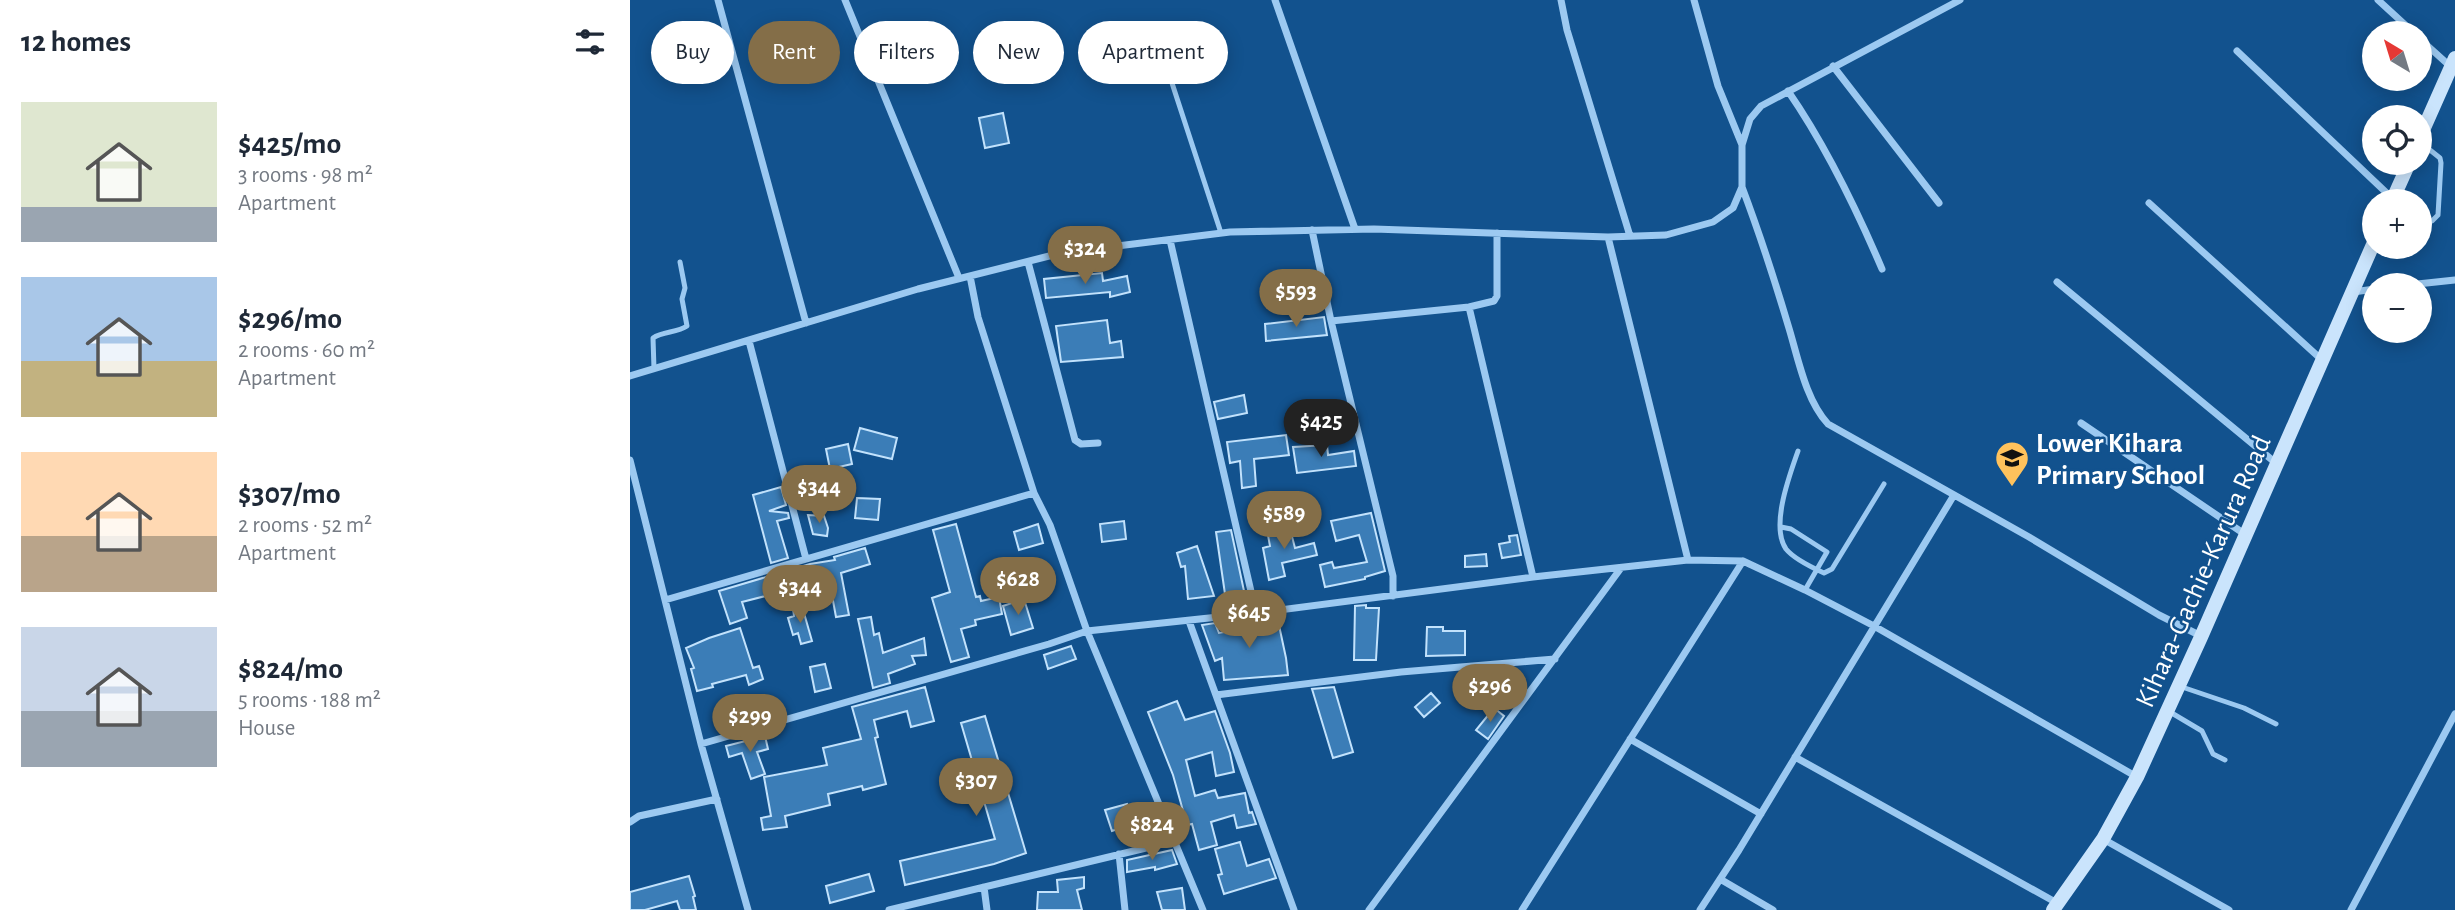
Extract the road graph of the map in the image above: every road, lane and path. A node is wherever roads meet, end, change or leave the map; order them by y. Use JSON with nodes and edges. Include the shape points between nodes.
{"nodes":[{"id":1,"x":718,"y":0,"type":"edge"},
{"id":2,"x":845,"y":0,"type":"edge"},
{"id":3,"x":1275,"y":0,"type":"edge"},
{"id":4,"x":1561,"y":0,"type":"edge"},
{"id":5,"x":1694,"y":0,"type":"edge"},
{"id":6,"x":1960,"y":0,"type":"edge"},
{"id":7,"x":2378,"y":0,"type":"edge"},
{"id":8,"x":1944,"y":4,"type":"edge"},
{"id":9,"x":2401,"y":21,"type":"edge"},
{"id":10,"x":2432,"y":48,"type":"edge"},
{"id":11,"x":2238,"y":51,"type":"dead end"},
{"id":12,"x":2453,"y":63,"type":"edge"},
{"id":13,"x":1833,"y":66,"type":"junction"},
{"id":14,"x":1173,"y":84,"type":"edge"},
{"id":15,"x":1788,"y":91,"type":"junction"},
{"id":16,"x":2432,"y":111,"type":"edge"},
{"id":17,"x":1742,"y":145,"type":"junction"},
{"id":18,"x":2432,"y":150,"type":"edge"},
{"id":19,"x":1742,"y":187,"type":"junction"},
{"id":20,"x":2382,"y":189,"type":"edge"},
{"id":21,"x":1939,"y":203,"type":"dead end"},
{"id":22,"x":2150,"y":203,"type":"dead end"},
{"id":23,"x":2432,"y":221,"type":"edge"},
{"id":24,"x":1355,"y":229,"type":"junction"},
{"id":25,"x":1312,"y":230,"type":"junction"},
{"id":26,"x":1222,"y":233,"type":"junction"},
{"id":27,"x":1497,"y":233,"type":"junction"},
{"id":28,"x":1630,"y":236,"type":"junction"},
{"id":29,"x":1608,"y":237,"type":"junction"},
{"id":30,"x":1170,"y":240,"type":"junction"},
{"id":31,"x":2367,"y":259,"type":"edge"},
{"id":32,"x":680,"y":262,"type":"dead end"},
{"id":33,"x":1028,"y":262,"type":"junction"},
{"id":34,"x":1882,"y":269,"type":"dead end"},
{"id":35,"x":970,"y":276,"type":"junction"},
{"id":36,"x":959,"y":278,"type":"junction"},
{"id":37,"x":2455,"y":279,"type":"edge"},
{"id":38,"x":2057,"y":282,"type":"dead end"},
{"id":39,"x":2432,"y":282,"type":"edge"},
{"id":40,"x":2362,"y":291,"type":"edge"},
{"id":41,"x":2352,"y":292,"type":"junction"},
{"id":42,"x":1469,"y":307,"type":"junction"},
{"id":43,"x":1331,"y":321,"type":"junction"},
{"id":44,"x":806,"y":323,"type":"junction"},
{"id":45,"x":750,"y":341,"type":"junction"},
{"id":46,"x":2322,"y":360,"type":"junction"},
{"id":47,"x":654,"y":369,"type":"junction"},
{"id":48,"x":630,"y":376,"type":"edge"},
{"id":49,"x":2081,"y":423,"type":"dead end"},
{"id":50,"x":1098,"y":443,"type":"dead end"},
{"id":51,"x":1798,"y":451,"type":"dead end"},
{"id":52,"x":630,"y":460,"type":"edge"},
{"id":53,"x":2277,"y":464,"type":"junction"},
{"id":54,"x":1884,"y":484,"type":"dead end"},
{"id":55,"x":1034,"y":493,"type":"junction"},
{"id":56,"x":1954,"y":495,"type":"junction"},
{"id":57,"x":1782,"y":527,"type":"junction"},
{"id":58,"x":2246,"y":535,"type":"junction"},
{"id":59,"x":806,"y":559,"type":"junction"},
{"id":60,"x":1688,"y":561,"type":"junction"},
{"id":61,"x":1743,"y":561,"type":"junction"},
{"id":62,"x":1621,"y":568,"type":"junction"},
{"id":63,"x":1817,"y":570,"type":"junction"},
{"id":64,"x":1533,"y":577,"type":"junction"},
{"id":65,"x":1805,"y":590,"type":"junction"},
{"id":66,"x":1393,"y":596,"type":"junction"},
{"id":67,"x":665,"y":600,"type":"junction"},
{"id":68,"x":1256,"y":613,"type":"junction"},
{"id":69,"x":1189,"y":621,"type":"junction"},
{"id":70,"x":1874,"y":626,"type":"junction"},
{"id":71,"x":1087,"y":631,"type":"junction"},
{"id":72,"x":2202,"y":637,"type":"junction"},
{"id":73,"x":1555,"y":659,"type":"junction"},
{"id":74,"x":2179,"y":685,"type":"junction"},
{"id":75,"x":1216,"y":695,"type":"junction"},
{"id":76,"x":2168,"y":711,"type":"junction"},
{"id":77,"x":2455,"y":714,"type":"edge"},
{"id":78,"x":2276,"y":724,"type":"dead end"},
{"id":79,"x":1630,"y":739,"type":"junction"},
{"id":80,"x":701,"y":744,"type":"junction"},
{"id":81,"x":1795,"y":757,"type":"junction"},
{"id":82,"x":2225,"y":760,"type":"dead end"},
{"id":83,"x":2137,"y":776,"type":"junction"},
{"id":84,"x":717,"y":799,"type":"junction"},
{"id":85,"x":1761,"y":814,"type":"junction"},
{"id":86,"x":630,"y":822,"type":"edge"},
{"id":87,"x":2103,"y":839,"type":"junction"},
{"id":88,"x":1175,"y":841,"type":"junction"},
{"id":89,"x":1119,"y":854,"type":"junction"},
{"id":90,"x":1720,"y":879,"type":"junction"},
{"id":91,"x":984,"y":887,"type":"junction"},
{"id":92,"x":2055,"y":907,"type":"edge"},
{"id":93,"x":748,"y":910,"type":"edge"},
{"id":94,"x":889,"y":910,"type":"edge"},
{"id":95,"x":987,"y":910,"type":"edge"},
{"id":96,"x":1125,"y":910,"type":"edge"},
{"id":97,"x":1203,"y":910,"type":"edge"},
{"id":98,"x":1294,"y":910,"type":"edge"},
{"id":99,"x":1369,"y":910,"type":"edge"},
{"id":100,"x":1522,"y":910,"type":"edge"},
{"id":101,"x":1700,"y":910,"type":"edge"},
{"id":102,"x":1773,"y":910,"type":"edge"},
{"id":103,"x":2229,"y":910,"type":"edge"},
{"id":104,"x":2351,"y":910,"type":"edge"}],
"edges":[{"from":1,"to":44,"type":"street"},
{"from":2,"to":36,"type":"street"},
{"from":3,"to":24,"type":"street"},
{"from":4,"to":28,"type":"street"},
{"from":5,"to":17,"type":"street","via":[[1718,86]]},
{"from":6,"to":8,"type":"street"},
{"from":7,"to":9,"type":"street"},
{"from":8,"to":13,"type":"street"},
{"from":10,"to":12,"type":"street"},
{"from":11,"to":20,"type":"street"},
{"from":12,"to":16,"type":"street"},
{"from":13,"to":15,"type":"street"},
{"from":13,"to":21,"type":"street"},
{"from":14,"to":26,"type":"lane"},
{"from":15,"to":17,"type":"street","via":[[1761,106],[1750,119]]},
{"from":15,"to":34,"type":"street","via":[[1820,141]]},
{"from":17,"to":19,"type":"street"},
{"from":18,"to":23,"type":"lane","via":[[2441,163],[2438,215]]},
{"from":19,"to":28,"type":"street","via":[[1733,208],[1713,222],[1666,235]]},
{"from":19,"to":56,"type":"street","via":[[1821,416],[1840,433]]},
{"from":22,"to":46,"type":"street"},
{"from":24,"to":25,"type":"street"},
{"from":24,"to":27,"type":"street"},
{"from":25,"to":26,"type":"street"},
{"from":25,"to":43,"type":"street"},
{"from":26,"to":30,"type":"street"},
{"from":27,"to":29,"type":"street"},
{"from":27,"to":42,"type":"street","via":[[1497,296],[1487,304]]},
{"from":28,"to":29,"type":"street"},
{"from":29,"to":60,"type":"street"},
{"from":30,"to":33,"type":"street","via":[[1061,253]]},
{"from":30,"to":68,"type":"street"},
{"from":31,"to":41,"type":"street","name":"Kihara-Gachie-Karura Road"},
{"from":32,"to":47,"type":"lane","via":[[687,326],[653,338]]},
{"from":33,"to":35,"type":"street"},
{"from":33,"to":50,"type":"street","via":[[1075,440]]},
{"from":35,"to":36,"type":"street"},
{"from":35,"to":55,"type":"street","via":[[978,317]]},
{"from":36,"to":44,"type":"street"},
{"from":37,"to":39,"type":"street"},
{"from":38,"to":53,"type":"street"},
{"from":40,"to":41,"type":"street"},
{"from":41,"to":46,"type":"street","name":"Kihara-Gachie-Karura Road"},
{"from":42,"to":43,"type":"street"},
{"from":42,"to":64,"type":"street"},
{"from":43,"to":66,"type":"street","via":[[1393,576]]},
{"from":44,"to":45,"type":"street"},
{"from":45,"to":47,"type":"street"},
{"from":45,"to":59,"type":"street"},
{"from":46,"to":53,"type":"street","name":"Kihara-Gachie-Karura Road"},
{"from":47,"to":48,"type":"street"},
{"from":49,"to":58,"type":"street"},
{"from":51,"to":57,"type":"lane","via":[[1783,499]]},
{"from":52,"to":67,"type":"street"},
{"from":53,"to":58,"type":"street","name":"Kihara-Gachie-Karura Road"},
{"from":54,"to":63,"type":"lane","via":[[1832,569]]},
{"from":55,"to":59,"type":"street"},
{"from":55,"to":71,"type":"street"},
{"from":56,"to":70,"type":"street"},
{"from":56,"to":72,"type":"street"},
{"from":57,"to":63,"type":"lane","via":[[1786,548]]},
{"from":57,"to":63,"type":"lane","via":[[1825,550],[1827,555]]},
{"from":58,"to":72,"type":"street","name":"Kihara-Gachie-Karura Road"},
{"from":59,"to":67,"type":"street"},
{"from":60,"to":61,"type":"street"},
{"from":60,"to":62,"type":"street"},
{"from":61,"to":65,"type":"street"},
{"from":61,"to":79,"type":"street"},
{"from":62,"to":64,"type":"street"},
{"from":62,"to":73,"type":"street"},
{"from":63,"to":65,"type":"lane"},
{"from":64,"to":66,"type":"street"},
{"from":65,"to":70,"type":"street"},
{"from":66,"to":68,"type":"street"},
{"from":67,"to":80,"type":"street"},
{"from":68,"to":69,"type":"street"},
{"from":69,"to":71,"type":"street"},
{"from":69,"to":75,"type":"street"},
{"from":70,"to":81,"type":"street"},
{"from":70,"to":83,"type":"street"},
{"from":71,"to":80,"type":"street"},
{"from":71,"to":88,"type":"street"},
{"from":72,"to":74,"type":"street","name":"Kihara-Gachie-Karura Road"},
{"from":73,"to":75,"type":"street"},
{"from":73,"to":99,"type":"street"},
{"from":74,"to":76,"type":"street","name":"Kihara-Gachie-Karura Road"},
{"from":74,"to":78,"type":"lane"},
{"from":75,"to":98,"type":"street"},
{"from":76,"to":82,"type":"lane","via":[[2202,731],[2213,754]]},
{"from":76,"to":83,"type":"street","name":"Kihara-Gachie-Karura Road"},
{"from":77,"to":104,"type":"street"},
{"from":79,"to":85,"type":"street"},
{"from":79,"to":100,"type":"street"},
{"from":80,"to":84,"type":"street"},
{"from":81,"to":85,"type":"street"},
{"from":81,"to":92,"type":"street"},
{"from":83,"to":87,"type":"street","name":"Kihara-Gachie-Karura Road"},
{"from":84,"to":86,"type":"street","via":[[639,816]]},
{"from":84,"to":93,"type":"street"},
{"from":85,"to":90,"type":"street"},
{"from":87,"to":92,"type":"street","name":"Kihara-Gachie-Karura Road"},
{"from":87,"to":103,"type":"street"},
{"from":88,"to":89,"type":"street"},
{"from":88,"to":97,"type":"street"},
{"from":89,"to":91,"type":"street"},
{"from":89,"to":96,"type":"street"},
{"from":90,"to":101,"type":"street"},
{"from":90,"to":102,"type":"street"},
{"from":91,"to":94,"type":"street"},
{"from":91,"to":95,"type":"street"}]}
